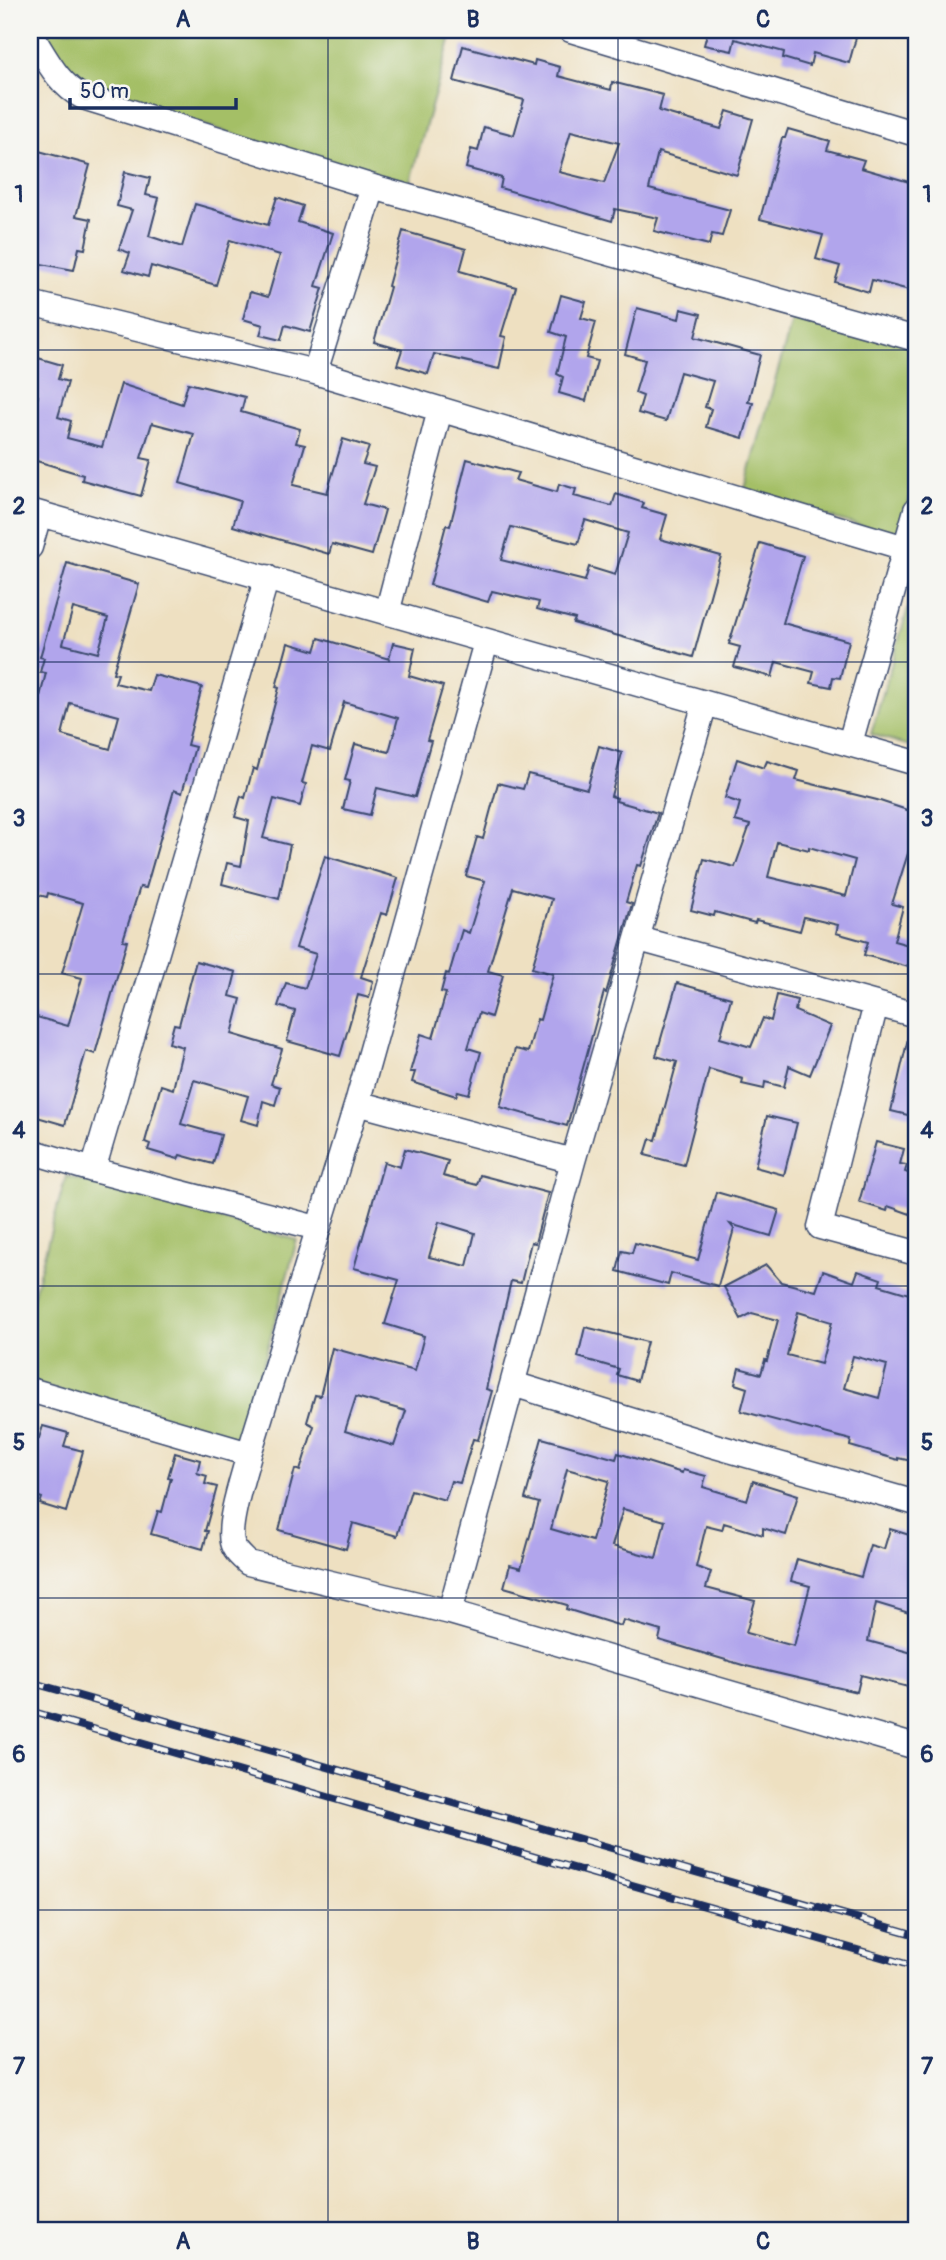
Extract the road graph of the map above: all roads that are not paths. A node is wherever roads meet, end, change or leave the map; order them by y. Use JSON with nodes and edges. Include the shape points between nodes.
{"nodes":[{"id":1,"x":571,"y":30,"type":"edge"},
{"id":2,"x":30,"y":33,"type":"edge"},
{"id":3,"x":916,"y":134,"type":"edge"},
{"id":4,"x":373,"y":187,"type":"junction"},
{"id":5,"x":30,"y":303,"type":"edge"},
{"id":6,"x":916,"y":339,"type":"edge"},
{"id":7,"x":315,"y":372,"type":"junction"},
{"id":8,"x":440,"y":410,"type":"junction"},
{"id":9,"x":916,"y":510,"type":"edge"},
{"id":10,"x":34,"y":513,"type":"edge"},
{"id":11,"x":30,"y":547,"type":"edge"},
{"id":12,"x":905,"y":548,"type":"junction"},
{"id":13,"x":267,"y":577,"type":"junction"},
{"id":14,"x":387,"y":613,"type":"junction"},
{"id":15,"x":486,"y":642,"type":"junction"},
{"id":16,"x":705,"y":703,"type":"junction"},
{"id":17,"x":850,"y":743,"type":"junction"},
{"id":18,"x":916,"y":763,"type":"edge"},
{"id":19,"x":639,"y":939,"type":"junction"},
{"id":20,"x":876,"y":1004,"type":"junction"},
{"id":21,"x":916,"y":1015,"type":"edge"},
{"id":22,"x":357,"y":1103,"type":"junction"},
{"id":23,"x":30,"y":1151,"type":"edge"},
{"id":24,"x":573,"y":1161,"type":"junction"},
{"id":25,"x":93,"y":1170,"type":"junction"},
{"id":26,"x":317,"y":1228,"type":"junction"},
{"id":27,"x":916,"y":1253,"type":"edge"},
{"id":28,"x":513,"y":1384,"type":"junction"},
{"id":29,"x":30,"y":1390,"type":"edge"},
{"id":30,"x":248,"y":1454,"type":"junction"},
{"id":31,"x":916,"y":1503,"type":"edge"},
{"id":32,"x":450,"y":1612,"type":"junction"},
{"id":33,"x":916,"y":1747,"type":"edge"}],
"edges":[{"from":1,"to":3,"type":"street"},
{"from":2,"to":4,"type":"street","via":[[64,84],[83,97]]},
{"from":4,"to":6,"type":"street"},
{"from":4,"to":7,"type":"street"},
{"from":5,"to":7,"type":"street"},
{"from":7,"to":8,"type":"street"},
{"from":8,"to":12,"type":"street"},
{"from":8,"to":14,"type":"street"},
{"from":9,"to":12,"type":"street"},
{"from":10,"to":11,"type":"street"},
{"from":10,"to":13,"type":"street"},
{"from":12,"to":17,"type":"street"},
{"from":13,"to":14,"type":"street"},
{"from":13,"to":25,"type":"street"},
{"from":14,"to":15,"type":"street"},
{"from":15,"to":16,"type":"street"},
{"from":15,"to":22,"type":"street"},
{"from":16,"to":17,"type":"street"},
{"from":16,"to":19,"type":"street"},
{"from":17,"to":18,"type":"street"},
{"from":19,"to":20,"type":"street"},
{"from":19,"to":24,"type":"street"},
{"from":20,"to":21,"type":"street"},
{"from":20,"to":27,"type":"street","via":[[820,1227]]},
{"from":22,"to":24,"type":"street"},
{"from":22,"to":26,"type":"street"},
{"from":23,"to":25,"type":"street"},
{"from":24,"to":28,"type":"street"},
{"from":25,"to":26,"type":"street"},
{"from":26,"to":30,"type":"street"},
{"from":28,"to":31,"type":"street"},
{"from":28,"to":32,"type":"street"},
{"from":29,"to":30,"type":"street"},
{"from":30,"to":32,"type":"street","via":[[231,1541],[248,1563]]},
{"from":32,"to":33,"type":"street"}]}
